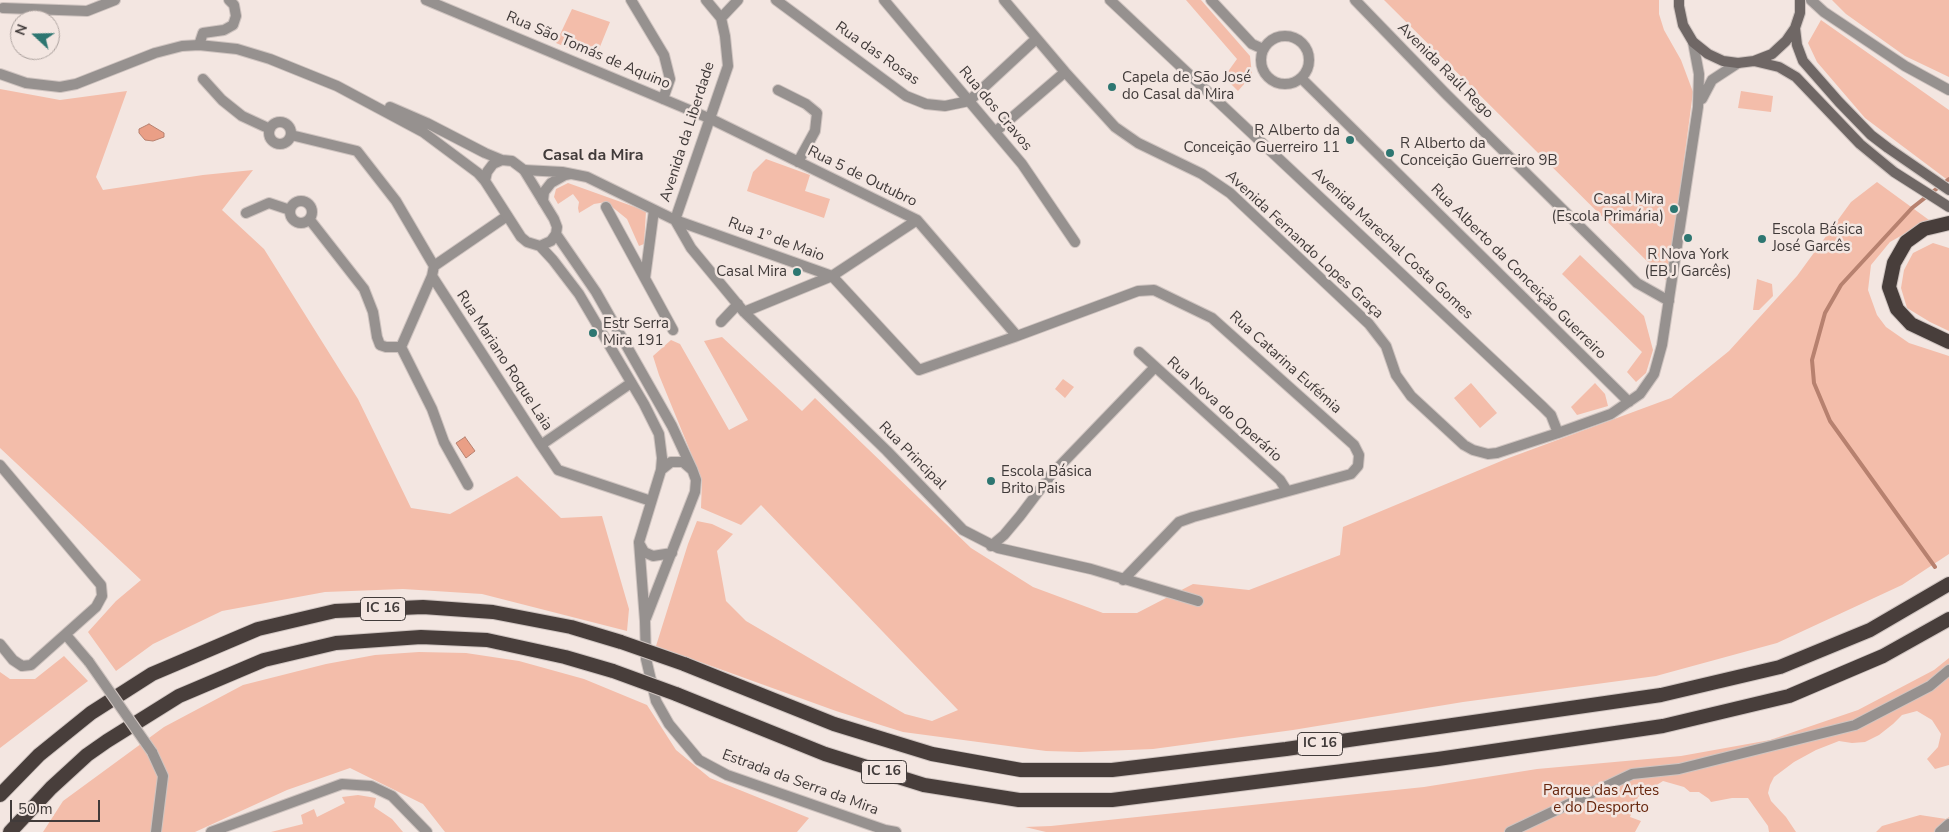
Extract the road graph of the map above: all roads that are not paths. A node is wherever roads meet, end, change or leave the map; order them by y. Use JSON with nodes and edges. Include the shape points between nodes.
{"nodes":[{"id":1,"x":115,"y":0,"type":"edge"},
{"id":2,"x":229,"y":0,"type":"edge"},
{"id":3,"x":426,"y":0,"type":"edge"},
{"id":4,"x":631,"y":0,"type":"edge"},
{"id":5,"x":706,"y":0,"type":"edge"},
{"id":6,"x":738,"y":0,"type":"edge"},
{"id":7,"x":776,"y":0,"type":"edge"},
{"id":8,"x":884,"y":0,"type":"edge"},
{"id":9,"x":1004,"y":0,"type":"edge"},
{"id":10,"x":1110,"y":0,"type":"edge"},
{"id":11,"x":1212,"y":0,"type":"edge"},
{"id":12,"x":1355,"y":0,"type":"edge"},
{"id":13,"x":1679,"y":0,"type":"edge"},
{"id":14,"x":1800,"y":0,"type":"edge"},
{"id":15,"x":1811,"y":0,"type":"edge"},
{"id":16,"x":3,"y":8,"type":"dead end"},
{"id":17,"x":721,"y":18,"type":"junction"},
{"id":18,"x":1795,"y":28,"type":"junction"},
{"id":19,"x":1036,"y":39,"type":"junction"},
{"id":20,"x":1693,"y":42,"type":"junction"},
{"id":21,"x":199,"y":45,"type":"junction"},
{"id":22,"x":1262,"y":49,"type":"junction"},
{"id":23,"x":1754,"y":61,"type":"junction"},
{"id":24,"x":1738,"y":63,"type":"junction"},
{"id":25,"x":1065,"y":72,"type":"junction"},
{"id":26,"x":0,"y":74,"type":"edge"},
{"id":27,"x":1301,"y":78,"type":"junction"},
{"id":28,"x":202,"y":79,"type":"dead end"},
{"id":29,"x":345,"y":90,"type":"junction"},
{"id":30,"x":778,"y":90,"type":"dead end"},
{"id":31,"x":1949,"y":90,"type":"edge"},
{"id":32,"x":663,"y":99,"type":"junction"},
{"id":33,"x":969,"y":101,"type":"junction"},
{"id":34,"x":1698,"y":107,"type":"junction"},
{"id":35,"x":711,"y":119,"type":"junction"},
{"id":36,"x":270,"y":129,"type":"junction"},
{"id":37,"x":995,"y":132,"type":"junction"},
{"id":38,"x":292,"y":135,"type":"junction"},
{"id":39,"x":502,"y":160,"type":"junction"},
{"id":40,"x":798,"y":162,"type":"junction"},
{"id":41,"x":524,"y":170,"type":"junction"},
{"id":42,"x":575,"y":174,"type":"junction"},
{"id":43,"x":485,"y":181,"type":"junction"},
{"id":44,"x":1949,"y":190,"type":"edge"},
{"id":45,"x":542,"y":201,"type":"junction"},
{"id":46,"x":606,"y":207,"type":"dead end"},
{"id":47,"x":1949,"y":207,"type":"edge"},
{"id":48,"x":290,"y":210,"type":"junction"},
{"id":49,"x":654,"y":210,"type":"junction"},
{"id":50,"x":246,"y":213,"type":"dead end"},
{"id":51,"x":507,"y":216,"type":"junction"},
{"id":52,"x":310,"y":220,"type":"junction"},
{"id":53,"x":674,"y":220,"type":"junction"},
{"id":54,"x":917,"y":220,"type":"junction"},
{"id":55,"x":1949,"y":223,"type":"edge"},
{"id":56,"x":556,"y":234,"type":"junction"},
{"id":57,"x":1075,"y":242,"type":"dead end"},
{"id":58,"x":540,"y":246,"type":"junction"},
{"id":59,"x":434,"y":266,"type":"junction"},
{"id":60,"x":432,"y":276,"type":"junction"},
{"id":61,"x":832,"y":276,"type":"junction"},
{"id":62,"x":645,"y":278,"type":"junction"},
{"id":63,"x":1669,"y":301,"type":"junction"},
{"id":64,"x":741,"y":308,"type":"junction"},
{"id":65,"x":720,"y":322,"type":"dead end"},
{"id":66,"x":673,"y":330,"type":"dead end"},
{"id":67,"x":1017,"y":336,"type":"junction"},
{"id":68,"x":1949,"y":342,"type":"edge"},
{"id":69,"x":401,"y":347,"type":"junction"},
{"id":70,"x":1139,"y":352,"type":"dead end"},
{"id":71,"x":1155,"y":367,"type":"junction"},
{"id":72,"x":919,"y":370,"type":"joint"},
{"id":73,"x":631,"y":383,"type":"junction"},
{"id":74,"x":1629,"y":402,"type":"junction"},
{"id":75,"x":1558,"y":433,"type":"junction"},
{"id":76,"x":541,"y":445,"type":"junction"},
{"id":77,"x":0,"y":465,"type":"edge"},
{"id":78,"x":692,"y":469,"type":"junction"},
{"id":79,"x":660,"y":470,"type":"junction"},
{"id":80,"x":468,"y":485,"type":"dead end"},
{"id":81,"x":1287,"y":491,"type":"junction"},
{"id":82,"x":651,"y":501,"type":"junction"},
{"id":83,"x":639,"y":542,"type":"junction"},
{"id":84,"x":991,"y":546,"type":"junction"},
{"id":85,"x":672,"y":553,"type":"junction"},
{"id":86,"x":1123,"y":580,"type":"junction"},
{"id":87,"x":1949,"y":584,"type":"edge"},
{"id":88,"x":1198,"y":601,"type":"dead end"},
{"id":89,"x":1949,"y":619,"type":"edge"},
{"id":90,"x":645,"y":621,"type":"junction"},
{"id":91,"x":66,"y":635,"type":"junction"},
{"id":92,"x":0,"y":644,"type":"edge"},
{"id":93,"x":1949,"y":670,"type":"edge"},
{"id":94,"x":0,"y":795,"type":"edge"},
{"id":95,"x":1949,"y":824,"type":"edge"},
{"id":96,"x":215,"y":831,"type":"edge"},
{"id":97,"x":10,"y":832,"type":"edge"},
{"id":98,"x":156,"y":832,"type":"edge"},
{"id":99,"x":427,"y":832,"type":"edge"},
{"id":100,"x":896,"y":832,"type":"edge"},
{"id":101,"x":1510,"y":832,"type":"edge"},
{"id":102,"x":1940,"y":832,"type":"edge"}],
"edges":[{"from":1,"to":16,"type":"street","via":[[87,11]]},
{"from":2,"to":21,"type":"street","via":[[234,4],[236,16],[233,25],[224,30],[203,33]]},
{"from":3,"to":32,"type":"street","name":"Rua São Tomás de Aquino"},
{"from":4,"to":32,"type":"street","via":[[664,54],[670,79]]},
{"from":5,"to":17,"type":"street","name":"Avenida da Liberdade"},
{"from":6,"to":17,"type":"street"},
{"from":7,"to":33,"type":"street","name":"Rua das Rosas","via":[[906,96],[926,104],[945,106]]},
{"from":8,"to":33,"type":"street","name":"Rua dos Cravos"},
{"from":9,"to":19,"type":"street","name":"Avenida Fernando Lopes Graça"},
{"from":10,"to":75,"type":"street","name":"Avenida Marechal Costa Gomes","via":[[1543,407]]},
{"from":11,"to":22,"type":"street","via":[[1252,44]]},
{"from":12,"to":63,"type":"street","name":"Avenida Raúl Rego","via":[[1637,283]]},
{"from":13,"to":20,"type":"main road","via":[[1683,25]]},
{"from":14,"to":18,"type":"main road"},
{"from":15,"to":31,"type":"street","via":[[1905,66]]},
{"from":17,"to":35,"type":"street","name":"Avenida da Liberdade","via":[[728,66]]},
{"from":18,"to":23,"type":"main road","via":[[1786,42],[1772,54]]},
{"from":18,"to":44,"type":"main road","via":[[1803,61],[1839,102],[1876,140]]},
{"from":19,"to":25,"type":"street","name":"Avenida Fernando Lopes Graça"},
{"from":19,"to":33,"type":"street"},
{"from":20,"to":24,"type":"main road","via":[[1708,54]]},
{"from":20,"to":34,"type":"street","via":[[1699,74]]},
{"from":21,"to":26,"type":"street","via":[[155,53],[76,84],[60,87]]},
{"from":21,"to":29,"type":"street","via":[[250,52]]},
{"from":22,"to":27,"type":"street","via":[[1261,67],[1270,80],[1287,84]]},
{"from":22,"to":27,"type":"street","via":[[1280,35],[1295,37],[1302,42],[1310,60]]},
{"from":23,"to":24,"type":"main road"},
{"from":23,"to":47,"type":"main road","via":[[1779,67],[1796,77],[1880,161]]},
{"from":24,"to":34,"type":"street","via":[[1712,80]]},
{"from":25,"to":37,"type":"street"},
{"from":25,"to":75,"type":"street","name":"Avenida Fernando Lopes Graça","via":[[1115,127],[1138,143],[1220,185],[1281,241],[1369,324],[1386,346],[1404,388],[1464,445],[1481,453],[1498,453]]},
{"from":27,"to":74,"type":"street","name":"Rua Alberto da Conceição Guerreiro"},
{"from":28,"to":36,"type":"street","via":[[242,116]]},
{"from":29,"to":39,"type":"street","via":[[427,123]]},
{"from":29,"to":43,"type":"street","via":[[423,132],[464,161]]},
{"from":30,"to":40,"type":"street","via":[[817,113],[815,131]]},
{"from":32,"to":35,"type":"street","name":"Rua São Tomás de Aquino"},
{"from":33,"to":37,"type":"street","name":"Rua dos Cravos"},
{"from":34,"to":63,"type":"street","name":"Avenida Fernando Lopes Graça"},
{"from":35,"to":40,"type":"street","name":"Rua 5 de Outubro"},
{"from":35,"to":53,"type":"street","name":"Avenida da Liberdade"},
{"from":36,"to":38,"type":"street","via":[[274,123],[282,122],[288,125]]},
{"from":36,"to":38,"type":"street","via":[[270,136],[277,144],[285,144]]},
{"from":37,"to":57,"type":"street","name":"Rua dos Cravos","via":[[1022,164]]},
{"from":38,"to":59,"type":"street","via":[[357,151],[396,201]]},
{"from":39,"to":41,"type":"street","via":[[512,161]]},
{"from":39,"to":43,"type":"street","via":[[493,164]]},
{"from":40,"to":54,"type":"street","name":"Rua 5 de Outubro"},
{"from":41,"to":42,"type":"street","name":"Rua 1º de Maio"},
{"from":41,"to":45,"type":"street"},
{"from":42,"to":45,"type":"street","via":[[565,175],[552,183],[544,192]]},
{"from":42,"to":49,"type":"street","name":"Rua 1º de Maio"},
{"from":43,"to":51,"type":"street"},
{"from":45,"to":56,"type":"street","via":[[554,218]]},
{"from":46,"to":62,"type":"street"},
{"from":48,"to":50,"type":"street","via":[[269,203]]},
{"from":48,"to":52,"type":"street","via":[[296,223]]},
{"from":48,"to":52,"type":"street","via":[[297,202],[308,203],[313,213]]},
{"from":49,"to":53,"type":"street","name":"Rua 1º de Maio"},
{"from":49,"to":62,"type":"street"},
{"from":51,"to":58,"type":"street","via":[[521,237]]},
{"from":51,"to":59,"type":"street"},
{"from":52,"to":69,"type":"street","via":[[364,289],[380,345]]},
{"from":53,"to":61,"type":"street","name":"Rua 1º de Maio"},
{"from":53,"to":64,"type":"street","name":"Rua Principal","via":[[691,248]]},
{"from":54,"to":61,"type":"street"},
{"from":54,"to":67,"type":"street","name":"Rua 5 de Outubro"},
{"from":55,"to":68,"type":"highway","via":[[1924,229],[1906,242],[1894,263],[1890,287],[1897,309],[1911,324]]},
{"from":56,"to":58,"type":"street","via":[[551,241]]},
{"from":56,"to":78,"type":"street","via":[[596,292],[672,426]]},
{"from":58,"to":73,"type":"street","via":[[579,294]]},
{"from":59,"to":60,"type":"street"},
{"from":60,"to":69,"type":"street"},
{"from":60,"to":76,"type":"street","name":"Rua Mariano Roque Laia"},
{"from":61,"to":64,"type":"street"},
{"from":61,"to":72,"type":"street","name":"Rua 1º de Maio"},
{"from":62,"to":66,"type":"street"},
{"from":63,"to":74,"type":"street","name":"Avenida Fernando Lopes Graça","via":[[1654,374],[1640,394]]},
{"from":64,"to":65,"type":"street"},
{"from":64,"to":84,"type":"street","name":"Rua Principal","via":[[963,530]]},
{"from":67,"to":72,"type":"street","name":"Rua Catarina Eufémia"},
{"from":67,"to":81,"type":"street","name":"Rua Catarina Eufémia","via":[[1138,291],[1154,290],[1212,318],[1354,445],[1359,455],[1358,466],[1351,474]]},
{"from":69,"to":80,"type":"street","via":[[432,409],[444,442]]},
{"from":70,"to":71,"type":"street","name":"Rua Nova do Operário"},
{"from":71,"to":81,"type":"street","name":"Rua Nova do Operário","via":[[1280,480]]},
{"from":71,"to":84,"type":"street","via":[[1051,475],[1004,535]]},
{"from":73,"to":76,"type":"street","name":"Rua Mariano Roque Laia"},
{"from":73,"to":79,"type":"street","via":[[659,434]]},
{"from":74,"to":75,"type":"street","name":"Avenida Fernando Lopes Graça","via":[[1611,414]]},
{"from":76,"to":82,"type":"street","via":[[558,470]]},
{"from":77,"to":91,"type":"street","via":[[101,585],[102,596],[96,607]]},
{"from":78,"to":79,"type":"street","via":[[682,462],[671,462]]},
{"from":78,"to":85,"type":"street","name":"Estrada da Serra da Mira","via":[[696,480],[695,492]]},
{"from":79,"to":82,"type":"street"},
{"from":81,"to":86,"type":"street","name":"Rua Catarina Eufémia","via":[[1179,522]]},
{"from":82,"to":83,"type":"street"},
{"from":83,"to":85,"type":"street","via":[[644,552],[653,556]]},
{"from":83,"to":90,"type":"street","name":"Estrada da Serra da Mira"},
{"from":84,"to":86,"type":"street","name":"Rua Principal","via":[[1091,569]]},
{"from":85,"to":90,"type":"street","name":"Estrada da Serra da Mira"},
{"from":86,"to":88,"type":"street","name":"Rua Principal"},
{"from":87,"to":94,"type":"highway","number":"IC 16","bridge":true,"via":[[1870,630],[1780,667],[1661,696],[1112,770],[1021,770],[932,754],[834,724],[684,664],[571,626],[493,612],[422,607],[335,611],[258,629],[152,674],[91,713],[39,754]]},
{"from":89,"to":97,"type":"highway","number":"IC 16","bridge":true,"via":[[1884,656],[1789,696],[1663,726],[1438,759],[1112,800],[1018,800],[924,785],[825,754],[613,671],[565,656],[487,640],[421,637],[336,643],[264,660],[179,696],[87,755]]},
{"from":90,"to":100,"type":"street","name":"Estrada da Serra da Mira","via":[[646,659],[656,701],[669,724],[699,760],[727,775]]},
{"from":91,"to":92,"type":"street","via":[[31,665],[22,666],[13,660]]},
{"from":91,"to":98,"type":"street","bridge":true,"via":[[89,662],[152,752],[163,776]]},
{"from":93,"to":101,"type":"street","via":[[1930,686],[1854,724],[1679,770],[1632,774]]},
{"from":95,"to":102,"type":"street"},
{"from":96,"to":99,"type":"street","via":[[342,784],[372,786],[392,796]]}]}
